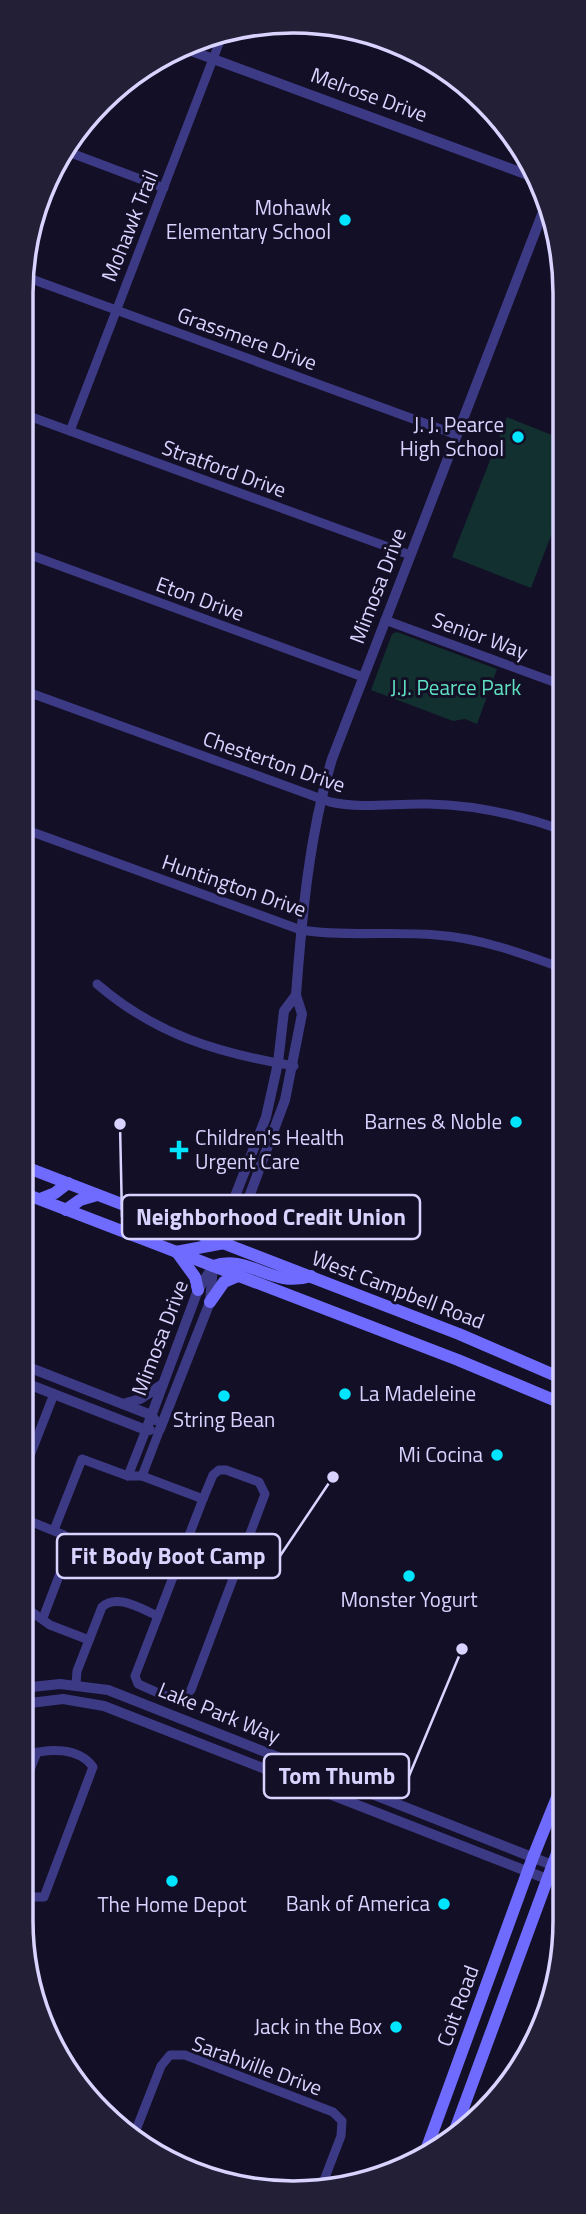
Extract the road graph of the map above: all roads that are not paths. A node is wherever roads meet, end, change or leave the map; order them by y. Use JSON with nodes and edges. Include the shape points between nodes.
{"nodes":[{"id":1,"x":219,"y":44,"type":"edge"},
{"id":2,"x":195,"y":52,"type":"edge"},
{"id":3,"x":213,"y":59,"type":"junction"},
{"id":4,"x":74,"y":154,"type":"edge"},
{"id":5,"x":523,"y":173,"type":"edge"},
{"id":6,"x":164,"y":188,"type":"junction"},
{"id":7,"x":542,"y":218,"type":"edge"},
{"id":8,"x":34,"y":280,"type":"edge"},
{"id":9,"x":116,"y":309,"type":"junction"},
{"id":10,"x":33,"y":418,"type":"edge"},
{"id":11,"x":70,"y":431,"type":"junction"},
{"id":12,"x":457,"y":435,"type":"junction"},
{"id":13,"x":410,"y":555,"type":"junction"},
{"id":14,"x":33,"y":556,"type":"edge"},
{"id":15,"x":385,"y":620,"type":"junction"},
{"id":16,"x":363,"y":677,"type":"junction"},
{"id":17,"x":553,"y":682,"type":"edge"},
{"id":18,"x":33,"y":694,"type":"edge"},
{"id":19,"x":320,"y":799,"type":"junction"},
{"id":20,"x":553,"y":827,"type":"edge"},
{"id":21,"x":33,"y":832,"type":"edge"},
{"id":22,"x":301,"y":930,"type":"junction"},
{"id":23,"x":553,"y":965,"type":"edge"},
{"id":24,"x":97,"y":984,"type":"dead end"},
{"id":25,"x":296,"y":995,"type":"junction"},
{"id":26,"x":278,"y":1063,"type":"junction"},
{"id":27,"x":294,"y":1066,"type":"junction"},
{"id":28,"x":272,"y":1139,"type":"junction"},
{"id":29,"x":256,"y":1142,"type":"junction"},
{"id":30,"x":33,"y":1170,"type":"edge"},
{"id":31,"x":68,"y":1183,"type":"junction"},
{"id":32,"x":97,"y":1195,"type":"junction"},
{"id":33,"x":33,"y":1197,"type":"edge"},
{"id":34,"x":40,"y":1199,"type":"junction"},
{"id":35,"x":66,"y":1210,"type":"junction"},
{"id":36,"x":202,"y":1234,"type":"junction"},
{"id":37,"x":223,"y":1243,"type":"junction"},
{"id":38,"x":209,"y":1246,"type":"junction"},
{"id":39,"x":176,"y":1252,"type":"junction"},
{"id":40,"x":227,"y":1261,"type":"junction"},
{"id":41,"x":213,"y":1266,"type":"junction"},
{"id":42,"x":238,"y":1276,"type":"junction"},
{"id":43,"x":311,"y":1276,"type":"junction"},
{"id":44,"x":198,"y":1290,"type":"junction"},
{"id":45,"x":210,"y":1302,"type":"junction"},
{"id":46,"x":459,"y":1334,"type":"junction"},
{"id":47,"x":472,"y":1339,"type":"junction"},
{"id":48,"x":176,"y":1349,"type":"junction"},
{"id":49,"x":188,"y":1358,"type":"junction"},
{"id":50,"x":458,"y":1360,"type":"junction"},
{"id":51,"x":33,"y":1369,"type":"edge"},
{"id":52,"x":553,"y":1374,"type":"edge"},
{"id":53,"x":163,"y":1384,"type":"junction"},
{"id":54,"x":33,"y":1386,"type":"edge"},
{"id":55,"x":54,"y":1394,"type":"junction"},
{"id":56,"x":553,"y":1400,"type":"edge"},
{"id":57,"x":123,"y":1404,"type":"junction"},
{"id":58,"x":151,"y":1415,"type":"junction"},
{"id":59,"x":160,"y":1429,"type":"junction"},
{"id":60,"x":146,"y":1430,"type":"junction"},
{"id":61,"x":35,"y":1442,"type":"joint"},
{"id":62,"x":33,"y":1447,"type":"edge"},
{"id":63,"x":128,"y":1476,"type":"junction"},
{"id":64,"x":142,"y":1476,"type":"junction"},
{"id":65,"x":203,"y":1499,"type":"junction"},
{"id":66,"x":33,"y":1522,"type":"edge"},
{"id":67,"x":54,"y":1530,"type":"junction"},
{"id":68,"x":33,"y":1612,"type":"edge"},
{"id":69,"x":158,"y":1616,"type":"junction"},
{"id":70,"x":43,"y":1618,"type":"junction"},
{"id":71,"x":89,"y":1640,"type":"junction"},
{"id":72,"x":76,"y":1684,"type":"junction"},
{"id":73,"x":33,"y":1687,"type":"edge"},
{"id":74,"x":33,"y":1703,"type":"edge"},
{"id":75,"x":37,"y":1752,"type":"junction"},
{"id":76,"x":33,"y":1753,"type":"edge"},
{"id":77,"x":33,"y":1762,"type":"edge"},
{"id":78,"x":553,"y":1807,"type":"edge"},
{"id":79,"x":533,"y":1857,"type":"junction"},
{"id":80,"x":552,"y":1865,"type":"joint"},
{"id":81,"x":528,"y":1871,"type":"junction"},
{"id":82,"x":547,"y":1879,"type":"junction"},
{"id":83,"x":33,"y":1897,"type":"edge"},
{"id":84,"x":458,"y":2121,"type":"edge"},
{"id":85,"x":137,"y":2128,"type":"edge"},
{"id":86,"x":429,"y":2142,"type":"edge"},
{"id":87,"x":324,"y":2179,"type":"edge"}],
"edges":[{"from":1,"to":3,"type":"street","name":"Mohawk Trail"},
{"from":2,"to":3,"type":"street","name":"Melrose Drive"},
{"from":3,"to":5,"type":"street","name":"Melrose Drive"},
{"from":3,"to":6,"type":"street","name":"Mohawk Trail"},
{"from":4,"to":6,"type":"street"},
{"from":6,"to":9,"type":"street","name":"Mohawk Trail"},
{"from":7,"to":12,"type":"street","name":"Mimosa Drive"},
{"from":8,"to":9,"type":"street","name":"Grassmere Drive"},
{"from":9,"to":11,"type":"street","name":"Mohawk Trail"},
{"from":9,"to":12,"type":"street","name":"Grassmere Drive"},
{"from":10,"to":11,"type":"street","name":"Stratford Drive"},
{"from":11,"to":13,"type":"street","name":"Stratford Drive"},
{"from":12,"to":13,"type":"street","name":"Mimosa Drive"},
{"from":13,"to":15,"type":"street","name":"Mimosa Drive"},
{"from":14,"to":16,"type":"street","name":"Eton Drive"},
{"from":15,"to":16,"type":"street","name":"Mimosa Drive"},
{"from":15,"to":17,"type":"street","name":"Senior Way"},
{"from":16,"to":19,"type":"street","name":"Mimosa Drive"},
{"from":18,"to":19,"type":"street","name":"Chesterton Drive"},
{"from":19,"to":20,"type":"street","name":"Chesterton Drive","via":[[359,806],[457,806]]},
{"from":19,"to":22,"type":"street","name":"Mimosa Drive"},
{"from":21,"to":22,"type":"street","name":"Huntington Drive"},
{"from":22,"to":23,"type":"street","name":"Huntington Drive","via":[[465,939]]},
{"from":22,"to":25,"type":"street","name":"Mimosa Drive"},
{"from":24,"to":26,"type":"street","via":[[173,1034],[231,1054]]},
{"from":25,"to":26,"type":"street","name":"Mimosa Drive","via":[[284,1011]]},
{"from":25,"to":27,"type":"street","name":"Mimosa Drive","via":[[302,1014]]},
{"from":26,"to":27,"type":"street"},
{"from":26,"to":29,"type":"street","name":"Mimosa Drive"},
{"from":27,"to":28,"type":"street","name":"Mimosa Drive"},
{"from":28,"to":29,"type":"street"},
{"from":28,"to":37,"type":"street","name":"Mimosa Drive","via":[[236,1232]]},
{"from":29,"to":37,"type":"street","name":"Mimosa Drive","via":[[223,1227]]},
{"from":30,"to":31,"type":"main road","name":"West Campbell Road"},
{"from":31,"to":32,"type":"main road","name":"West Campbell Road"},
{"from":31,"to":34,"type":"main road"},
{"from":32,"to":35,"type":"main road"},
{"from":32,"to":36,"type":"main road","name":"West Campbell Road"},
{"from":33,"to":34,"type":"main road","name":"West Campbell Road"},
{"from":34,"to":35,"type":"main road","name":"West Campbell Road"},
{"from":35,"to":39,"type":"main road","name":"West Campbell Road"},
{"from":36,"to":37,"type":"main road","name":"West Campbell Road"},
{"from":36,"to":38,"type":"main road"},
{"from":37,"to":38,"type":"main road"},
{"from":37,"to":40,"type":"main road"},
{"from":37,"to":43,"type":"main road","name":"West Campbell Road"},
{"from":38,"to":39,"type":"main road"},
{"from":38,"to":41,"type":"main road"},
{"from":39,"to":41,"type":"main road","name":"West Campbell Road"},
{"from":39,"to":44,"type":"main road","via":[[195,1276]]},
{"from":40,"to":41,"type":"main road"},
{"from":40,"to":42,"type":"main road"},
{"from":40,"to":43,"type":"main road","via":[[286,1280]]},
{"from":41,"to":42,"type":"main road","name":"West Campbell Road"},
{"from":41,"to":44,"type":"street","name":"Mimosa Drive"},
{"from":41,"to":45,"type":"street","name":"Mimosa Drive"},
{"from":42,"to":45,"type":"main road","via":[[225,1282]]},
{"from":42,"to":50,"type":"main road","name":"West Campbell Road"},
{"from":43,"to":46,"type":"main road","name":"West Campbell Road"},
{"from":44,"to":48,"type":"street","name":"Mimosa Drive"},
{"from":45,"to":49,"type":"street","name":"Mimosa Drive"},
{"from":46,"to":47,"type":"main road","name":"West Campbell Road"},
{"from":46,"to":50,"type":"main road"},
{"from":47,"to":50,"type":"main road"},
{"from":47,"to":52,"type":"main road","name":"West Campbell Road"},
{"from":48,"to":49,"type":"street"},
{"from":48,"to":53,"type":"street","name":"Mimosa Drive"},
{"from":49,"to":59,"type":"street","name":"Mimosa Drive"},
{"from":50,"to":56,"type":"main road","name":"West Campbell Road"},
{"from":51,"to":57,"type":"street"},
{"from":53,"to":57,"type":"street"},
{"from":53,"to":58,"type":"street","name":"Mimosa Drive"},
{"from":54,"to":55,"type":"street"},
{"from":55,"to":60,"type":"street"},
{"from":55,"to":61,"type":"street"},
{"from":57,"to":58,"type":"street"},
{"from":58,"to":59,"type":"street"},
{"from":58,"to":60,"type":"street","name":"Mimosa Drive"},
{"from":59,"to":60,"type":"street"},
{"from":59,"to":64,"type":"street"},
{"from":60,"to":63,"type":"street"},
{"from":61,"to":62,"type":"street"},
{"from":63,"to":64,"type":"street"},
{"from":63,"to":67,"type":"street","via":[[82,1459]]},
{"from":64,"to":65,"type":"street"},
{"from":65,"to":69,"type":"street"},
{"from":65,"to":69,"type":"street","via":[[219,1470],[258,1482],[265,1494],[191,1689],[183,1697],[174,1698],[135,1681]]},
{"from":66,"to":67,"type":"street"},
{"from":67,"to":70,"type":"street","via":[[69,1539],[70,1547]]},
{"from":68,"to":70,"type":"street"},
{"from":69,"to":71,"type":"street","via":[[117,1600],[108,1601]]},
{"from":70,"to":71,"type":"street"},
{"from":71,"to":72,"type":"street"},
{"from":72,"to":73,"type":"street","name":"Lake Park Way"},
{"from":72,"to":79,"type":"street","name":"Lake Park Way","via":[[125,1696]]},
{"from":74,"to":81,"type":"street","name":"Lake Park Way","via":[[63,1699],[104,1706]]},
{"from":75,"to":76,"type":"street"},
{"from":75,"to":77,"type":"street"},
{"from":75,"to":83,"type":"street","via":[[64,1750],[88,1760],[93,1767],[44,1897]]},
{"from":78,"to":79,"type":"main road","name":"Coit Road"},
{"from":79,"to":80,"type":"street","name":"Lake Park Way"},
{"from":79,"to":81,"type":"main road","name":"Coit Road"},
{"from":80,"to":82,"type":"main road","name":"Coit Road"},
{"from":81,"to":82,"type":"street","name":"Lake Park Way"},
{"from":81,"to":86,"type":"main road","name":"Coit Road"},
{"from":82,"to":84,"type":"main road","name":"Coit Road"},
{"from":85,"to":87,"type":"street","name":"Sarahville Drive","via":[[161,2066],[170,2055],[185,2055],[333,2112],[342,2121],[341,2136]]}]}
